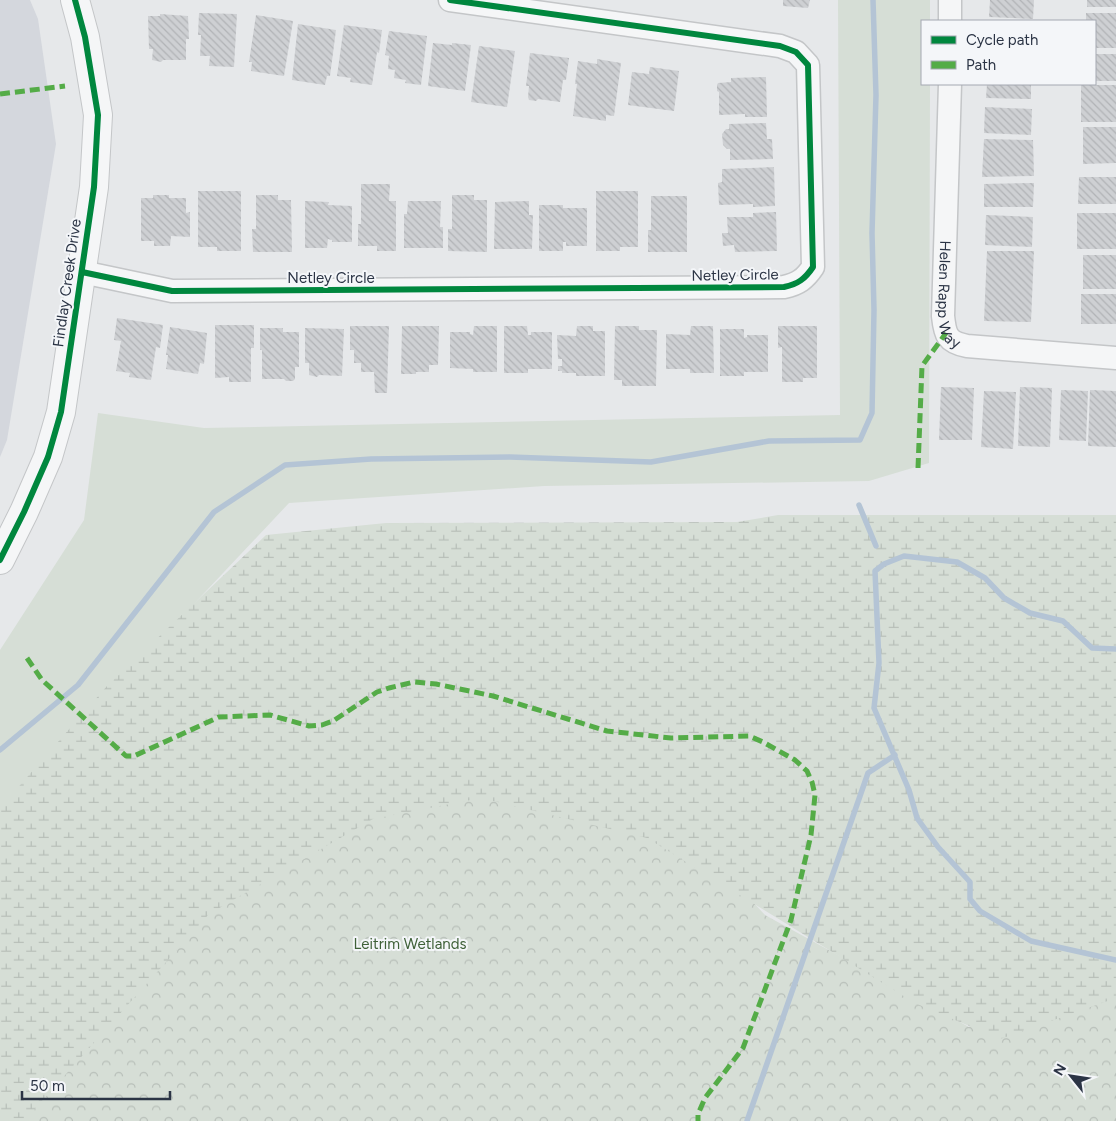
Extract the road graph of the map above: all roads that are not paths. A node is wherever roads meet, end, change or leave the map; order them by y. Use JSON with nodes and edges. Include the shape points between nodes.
{"nodes":[{"id":1,"x":75,"y":0,"type":"edge"},
{"id":2,"x":450,"y":0,"type":"edge"},
{"id":3,"x":950,"y":0,"type":"edge"},
{"id":4,"x":950,"y":20,"type":"edge"},
{"id":5,"x":950,"y":85,"type":"edge"},
{"id":6,"x":82,"y":272,"type":"junction"},
{"id":7,"x":1116,"y":358,"type":"edge"},
{"id":8,"x":0,"y":560,"type":"edge"}],
"edges":[{"from":1,"to":6,"type":"street","name":"Findlay Creek Drive","via":[[98,115],[94,187]]},
{"from":2,"to":6,"type":"street","name":"Netley Circle","via":[[780,46],[796,52],[808,65],[813,268],[806,278],[796,285],[784,287],[172,291]]},
{"from":3,"to":4,"type":"street"},
{"from":5,"to":7,"type":"street","name":"Helen Rapp Way","via":[[943,316],[946,334],[951,340],[967,346]]},
{"from":6,"to":8,"type":"street","name":"Findlay Creek Drive","via":[[61,412],[48,457]]}]}
